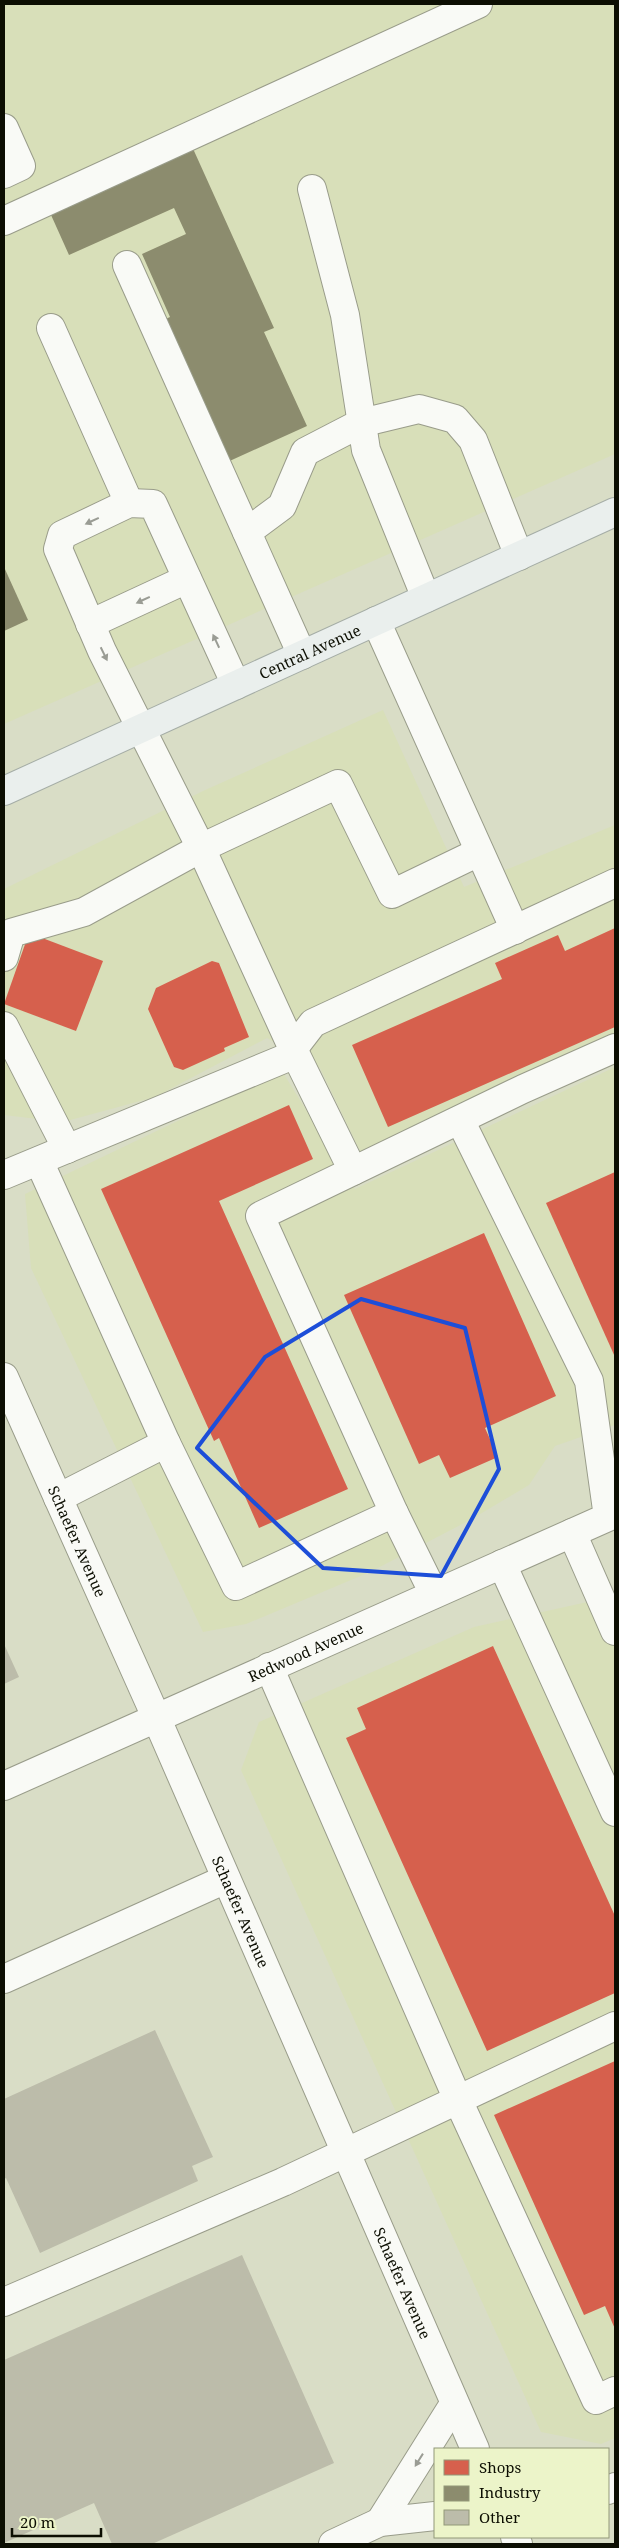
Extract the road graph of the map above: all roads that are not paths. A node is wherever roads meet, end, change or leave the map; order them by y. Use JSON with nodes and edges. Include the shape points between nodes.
{"nodes":[{"id":1,"x":478,"y":4,"type":"edge"},
{"id":2,"x":4,"y":128,"type":"edge"},
{"id":3,"x":4,"y":174,"type":"edge"},
{"id":4,"x":312,"y":189,"type":"dead end"},
{"id":5,"x":4,"y":221,"type":"edge"},
{"id":6,"x":127,"y":265,"type":"dead end"},
{"id":7,"x":50,"y":328,"type":"dead end"},
{"id":8,"x":362,"y":423,"type":"junction"},
{"id":9,"x":129,"y":504,"type":"junction"},
{"id":10,"x":615,"y":512,"type":"edge"},
{"id":11,"x":247,"y":532,"type":"junction"},
{"id":12,"x":519,"y":556,"type":"junction"},
{"id":13,"x":187,"y":579,"type":"junction"},
{"id":14,"x":426,"y":598,"type":"junction"},
{"id":15,"x":376,"y":620,"type":"junction"},
{"id":16,"x":90,"y":624,"type":"junction"},
{"id":17,"x":302,"y":655,"type":"junction"},
{"id":18,"x":236,"y":685,"type":"junction"},
{"id":19,"x":141,"y":728,"type":"junction"},
{"id":20,"x":4,"y":791,"type":"edge"},
{"id":21,"x":201,"y":848,"type":"junction"},
{"id":22,"x":479,"y":852,"type":"junction"},
{"id":23,"x":615,"y":883,"type":"edge"},
{"id":24,"x":515,"y":930,"type":"junction"},
{"id":25,"x":4,"y":958,"type":"edge"},
{"id":26,"x":4,"y":1026,"type":"edge"},
{"id":27,"x":615,"y":1048,"type":"edge"},
{"id":28,"x":293,"y":1049,"type":"junction"},
{"id":29,"x":460,"y":1120,"type":"junction"},
{"id":30,"x":67,"y":1149,"type":"junction"},
{"id":31,"x":39,"y":1160,"type":"junction"},
{"id":32,"x":353,"y":1171,"type":"junction"},
{"id":33,"x":4,"y":1175,"type":"edge"},
{"id":34,"x":5,"y":1385,"type":"edge"},
{"id":35,"x":166,"y":1443,"type":"junction"},
{"id":36,"x":58,"y":1498,"type":"junction"},
{"id":37,"x":394,"y":1513,"type":"junction"},
{"id":38,"x":572,"y":1533,"type":"junction"},
{"id":39,"x":502,"y":1564,"type":"junction"},
{"id":40,"x":434,"y":1594,"type":"junction"},
{"id":41,"x":615,"y":1631,"type":"edge"},
{"id":42,"x":269,"y":1667,"type":"junction"},
{"id":43,"x":156,"y":1717,"type":"junction"},
{"id":44,"x":4,"y":1786,"type":"edge"},
{"id":45,"x":615,"y":1812,"type":"edge"},
{"id":46,"x":226,"y":1879,"type":"junction"},
{"id":47,"x":4,"y":1979,"type":"edge"},
{"id":48,"x":615,"y":2026,"type":"edge"},
{"id":49,"x":458,"y":2100,"type":"junction"},
{"id":50,"x":345,"y":2152,"type":"junction"},
{"id":51,"x":4,"y":2302,"type":"edge"},
{"id":52,"x":615,"y":2391,"type":"edge"},
{"id":53,"x":454,"y":2404,"type":"junction"},
{"id":54,"x":475,"y":2448,"type":"edge"},
{"id":55,"x":434,"y":2516,"type":"edge"},
{"id":56,"x":380,"y":2522,"type":"junction"},
{"id":57,"x":334,"y":2544,"type":"edge"}],
"edges":[{"from":1,"to":5,"type":"street"},
{"from":2,"to":3,"type":"street","via":[[21,166]]},
{"from":4,"to":8,"type":"street","via":[[345,315]]},
{"from":6,"to":11,"type":"street"},
{"from":7,"to":9,"type":"street"},
{"from":8,"to":11,"type":"street","via":[[305,452],[282,506]]},
{"from":8,"to":12,"type":"street","via":[[419,409],[455,419],[473,440]]},
{"from":8,"to":14,"type":"street","via":[[366,450]]},
{"from":9,"to":13,"type":"street","via":[[153,504]]},
{"from":9,"to":16,"type":"street","one_way":true,"via":[[62,535],[58,549]]},
{"from":10,"to":12,"type":"main road","name":"Central Avenue"},
{"from":11,"to":17,"type":"street"},
{"from":12,"to":14,"type":"main road","name":"Central Avenue"},
{"from":13,"to":16,"type":"street","one_way":true},
{"from":18,"to":13,"type":"street","one_way":true},
{"from":14,"to":15,"type":"main road","name":"Central Avenue"},
{"from":15,"to":17,"type":"main road","name":"Central Avenue"},
{"from":15,"to":22,"type":"street"},
{"from":16,"to":19,"type":"street","one_way":true},
{"from":17,"to":18,"type":"main road","name":"Central Avenue"},
{"from":18,"to":19,"type":"main road","name":"Central Avenue"},
{"from":19,"to":20,"type":"main road","name":"Central Avenue"},
{"from":19,"to":21,"type":"street"},
{"from":21,"to":22,"type":"street","via":[[338,784],[392,894]]},
{"from":21,"to":25,"type":"street","via":[[84,912],[10,933]]},
{"from":21,"to":28,"type":"street"},
{"from":22,"to":24,"type":"street"},
{"from":23,"to":24,"type":"street"},
{"from":24,"to":28,"type":"street","via":[[313,1023]]},
{"from":26,"to":30,"type":"street"},
{"from":27,"to":29,"type":"street"},
{"from":28,"to":30,"type":"street","via":[[286,1058]]},
{"from":28,"to":32,"type":"street"},
{"from":29,"to":32,"type":"street"},
{"from":29,"to":38,"type":"street","name":"Redwood Avenue","via":[[589,1381],[608,1517]]},
{"from":30,"to":31,"type":"street"},
{"from":31,"to":33,"type":"street"},
{"from":31,"to":35,"type":"street"},
{"from":32,"to":37,"type":"street","via":[[260,1216]]},
{"from":34,"to":36,"type":"street","name":"Schaefer Avenue"},
{"from":35,"to":36,"type":"street"},
{"from":35,"to":37,"type":"street","via":[[236,1586]]},
{"from":36,"to":43,"type":"street","name":"Schaefer Avenue"},
{"from":37,"to":40,"type":"street"},
{"from":38,"to":39,"type":"street","name":"Redwood Avenue"},
{"from":38,"to":41,"type":"street"},
{"from":39,"to":40,"type":"street","name":"Redwood Avenue"},
{"from":39,"to":45,"type":"street"},
{"from":40,"to":42,"type":"street","name":"Redwood Avenue"},
{"from":42,"to":43,"type":"street","name":"Redwood Avenue"},
{"from":42,"to":49,"type":"street"},
{"from":43,"to":44,"type":"street","name":"Redwood Avenue"},
{"from":43,"to":46,"type":"street","name":"Schaefer Avenue"},
{"from":46,"to":47,"type":"street"},
{"from":46,"to":50,"type":"street","name":"Schaefer Avenue"},
{"from":48,"to":49,"type":"street"},
{"from":49,"to":50,"type":"street"},
{"from":49,"to":52,"type":"street","via":[[596,2400]]},
{"from":50,"to":51,"type":"street"},
{"from":50,"to":53,"type":"street","name":"Schaefer Avenue"},
{"from":53,"to":54,"type":"street","name":"Schaefer Avenue"},
{"from":53,"to":56,"type":"street","one_way":true},
{"from":55,"to":56,"type":"street"},
{"from":56,"to":57,"type":"street"}]}
